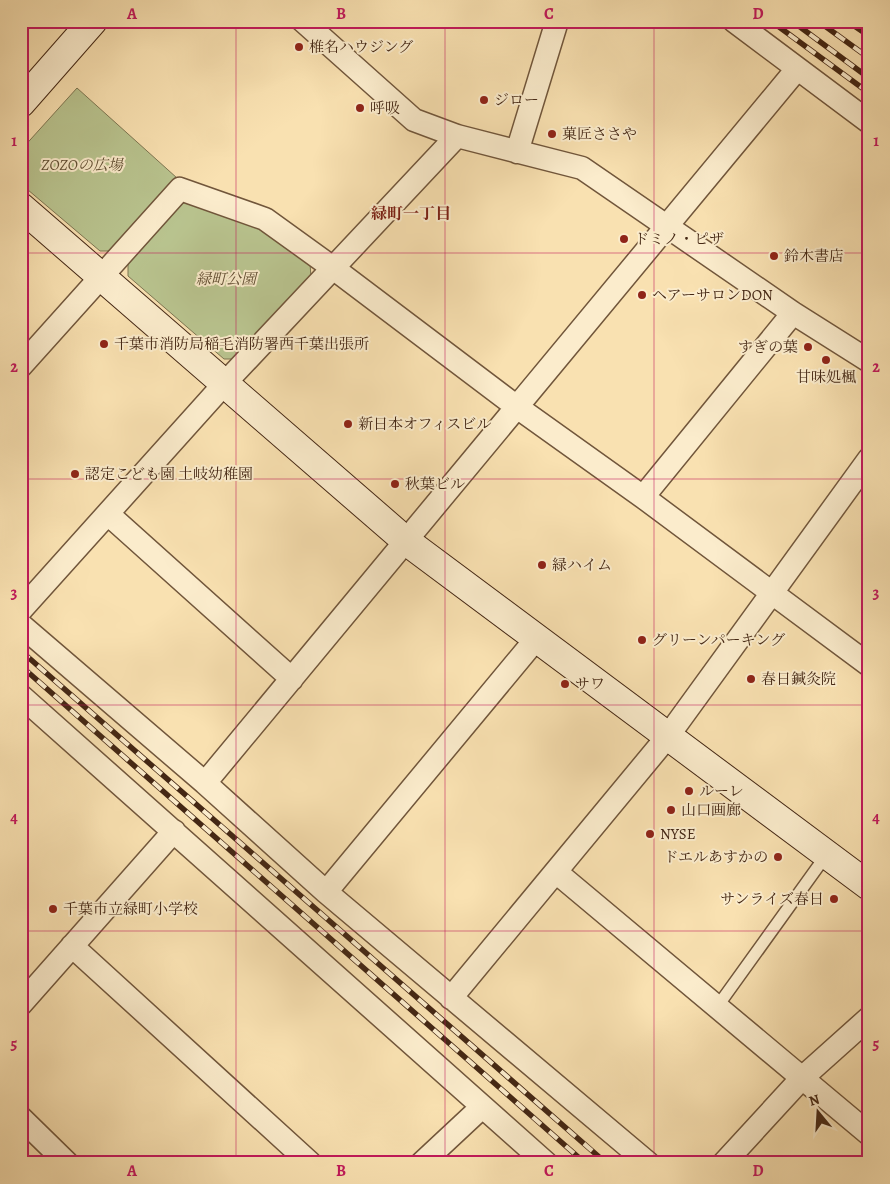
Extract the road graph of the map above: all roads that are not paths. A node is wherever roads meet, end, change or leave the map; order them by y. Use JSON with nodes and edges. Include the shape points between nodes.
{"nodes":[{"id":1,"x":93,"y":21,"type":"edge"},
{"id":2,"x":557,"y":21,"type":"edge"},
{"id":3,"x":734,"y":21,"type":"edge"},
{"id":4,"x":316,"y":25,"type":"edge"},
{"id":5,"x":797,"y":69,"type":"junction"},
{"id":6,"x":21,"y":103,"type":"edge"},
{"id":7,"x":869,"y":122,"type":"edge"},
{"id":8,"x":457,"y":136,"type":"junction"},
{"id":9,"x":517,"y":152,"type":"junction"},
{"id":10,"x":21,"y":207,"type":"edge"},
{"id":11,"x":666,"y":227,"type":"junction"},
{"id":12,"x":333,"y":268,"type":"junction"},
{"id":13,"x":101,"y":276,"type":"junction"},
{"id":14,"x":793,"y":313,"type":"junction"},
{"id":15,"x":869,"y":361,"type":"edge"},
{"id":16,"x":21,"y":366,"type":"edge"},
{"id":17,"x":225,"y":383,"type":"junction"},
{"id":18,"x":516,"y":407,"type":"junction"},
{"id":19,"x":869,"y":459,"type":"edge"},
{"id":20,"x":643,"y":497,"type":"junction"},
{"id":21,"x":108,"y":514,"type":"junction"},
{"id":22,"x":406,"y":541,"type":"junction"},
{"id":23,"x":772,"y":592,"type":"junction"},
{"id":24,"x":21,"y":610,"type":"edge"},
{"id":25,"x":21,"y":625,"type":"edge"},
{"id":26,"x":536,"y":639,"type":"junction"},
{"id":27,"x":869,"y":664,"type":"edge"},
{"id":28,"x":292,"y":679,"type":"junction"},
{"id":29,"x":21,"y":696,"type":"edge"},
{"id":30,"x":668,"y":736,"type":"junction"},
{"id":31,"x":205,"y":783,"type":"junction"},
{"id":32,"x":174,"y":831,"type":"junction"},
{"id":33,"x":827,"y":854,"type":"junction"},
{"id":34,"x":556,"y":872,"type":"junction"},
{"id":35,"x":869,"y":886,"type":"edge"},
{"id":36,"x":326,"y":892,"type":"junction"},
{"id":37,"x":72,"y":946,"type":"junction"},
{"id":38,"x":451,"y":998,"type":"junction"},
{"id":39,"x":21,"y":1004,"type":"edge"},
{"id":40,"x":717,"y":1007,"type":"junction"},
{"id":41,"x":869,"y":1018,"type":"edge"},
{"id":42,"x":802,"y":1078,"type":"junction"},
{"id":43,"x":482,"y":1107,"type":"junction"},
{"id":44,"x":21,"y":1118,"type":"edge"},
{"id":45,"x":869,"y":1134,"type":"edge"},
{"id":46,"x":67,"y":1163,"type":"edge"},
{"id":47,"x":310,"y":1163,"type":"edge"},
{"id":48,"x":422,"y":1163,"type":"edge"},
{"id":49,"x":546,"y":1163,"type":"edge"},
{"id":50,"x":648,"y":1163,"type":"edge"},
{"id":51,"x":724,"y":1163,"type":"edge"}],
"edges":[{"from":1,"to":6,"type":"street"},
{"from":2,"to":9,"type":"street"},
{"from":3,"to":5,"type":"street"},
{"from":4,"to":8,"type":"street","via":[[414,120]]},
{"from":5,"to":7,"type":"street"},
{"from":5,"to":11,"type":"street"},
{"from":8,"to":9,"type":"street"},
{"from":8,"to":12,"type":"street"},
{"from":9,"to":11,"type":"street","via":[[582,168]]},
{"from":10,"to":13,"type":"street"},
{"from":11,"to":14,"type":"street"},
{"from":11,"to":18,"type":"street"},
{"from":12,"to":13,"type":"street","via":[[265,219],[180,189]]},
{"from":12,"to":17,"type":"street"},
{"from":12,"to":18,"type":"street"},
{"from":13,"to":16,"type":"street"},
{"from":13,"to":17,"type":"street"},
{"from":14,"to":15,"type":"street"},
{"from":14,"to":20,"type":"street"},
{"from":17,"to":21,"type":"street"},
{"from":17,"to":22,"type":"street"},
{"from":18,"to":20,"type":"street"},
{"from":18,"to":22,"type":"street"},
{"from":19,"to":23,"type":"street"},
{"from":20,"to":23,"type":"street"},
{"from":21,"to":24,"type":"street"},
{"from":21,"to":28,"type":"street"},
{"from":22,"to":26,"type":"street"},
{"from":22,"to":28,"type":"street"},
{"from":23,"to":27,"type":"street"},
{"from":23,"to":30,"type":"street"},
{"from":25,"to":31,"type":"street"},
{"from":26,"to":30,"type":"street"},
{"from":26,"to":36,"type":"street"},
{"from":28,"to":31,"type":"street"},
{"from":29,"to":32,"type":"street"},
{"from":30,"to":33,"type":"street"},
{"from":30,"to":34,"type":"street"},
{"from":31,"to":36,"type":"street"},
{"from":32,"to":37,"type":"street"},
{"from":32,"to":43,"type":"street"},
{"from":33,"to":35,"type":"street"},
{"from":33,"to":40,"type":"lane"},
{"from":34,"to":38,"type":"street"},
{"from":34,"to":40,"type":"street"},
{"from":36,"to":38,"type":"street"},
{"from":37,"to":39,"type":"street"},
{"from":37,"to":47,"type":"street"},
{"from":38,"to":50,"type":"street"},
{"from":40,"to":42,"type":"street"},
{"from":41,"to":42,"type":"street"},
{"from":42,"to":45,"type":"street"},
{"from":42,"to":51,"type":"street"},
{"from":43,"to":48,"type":"street"},
{"from":43,"to":49,"type":"street"},
{"from":44,"to":46,"type":"street"}]}
